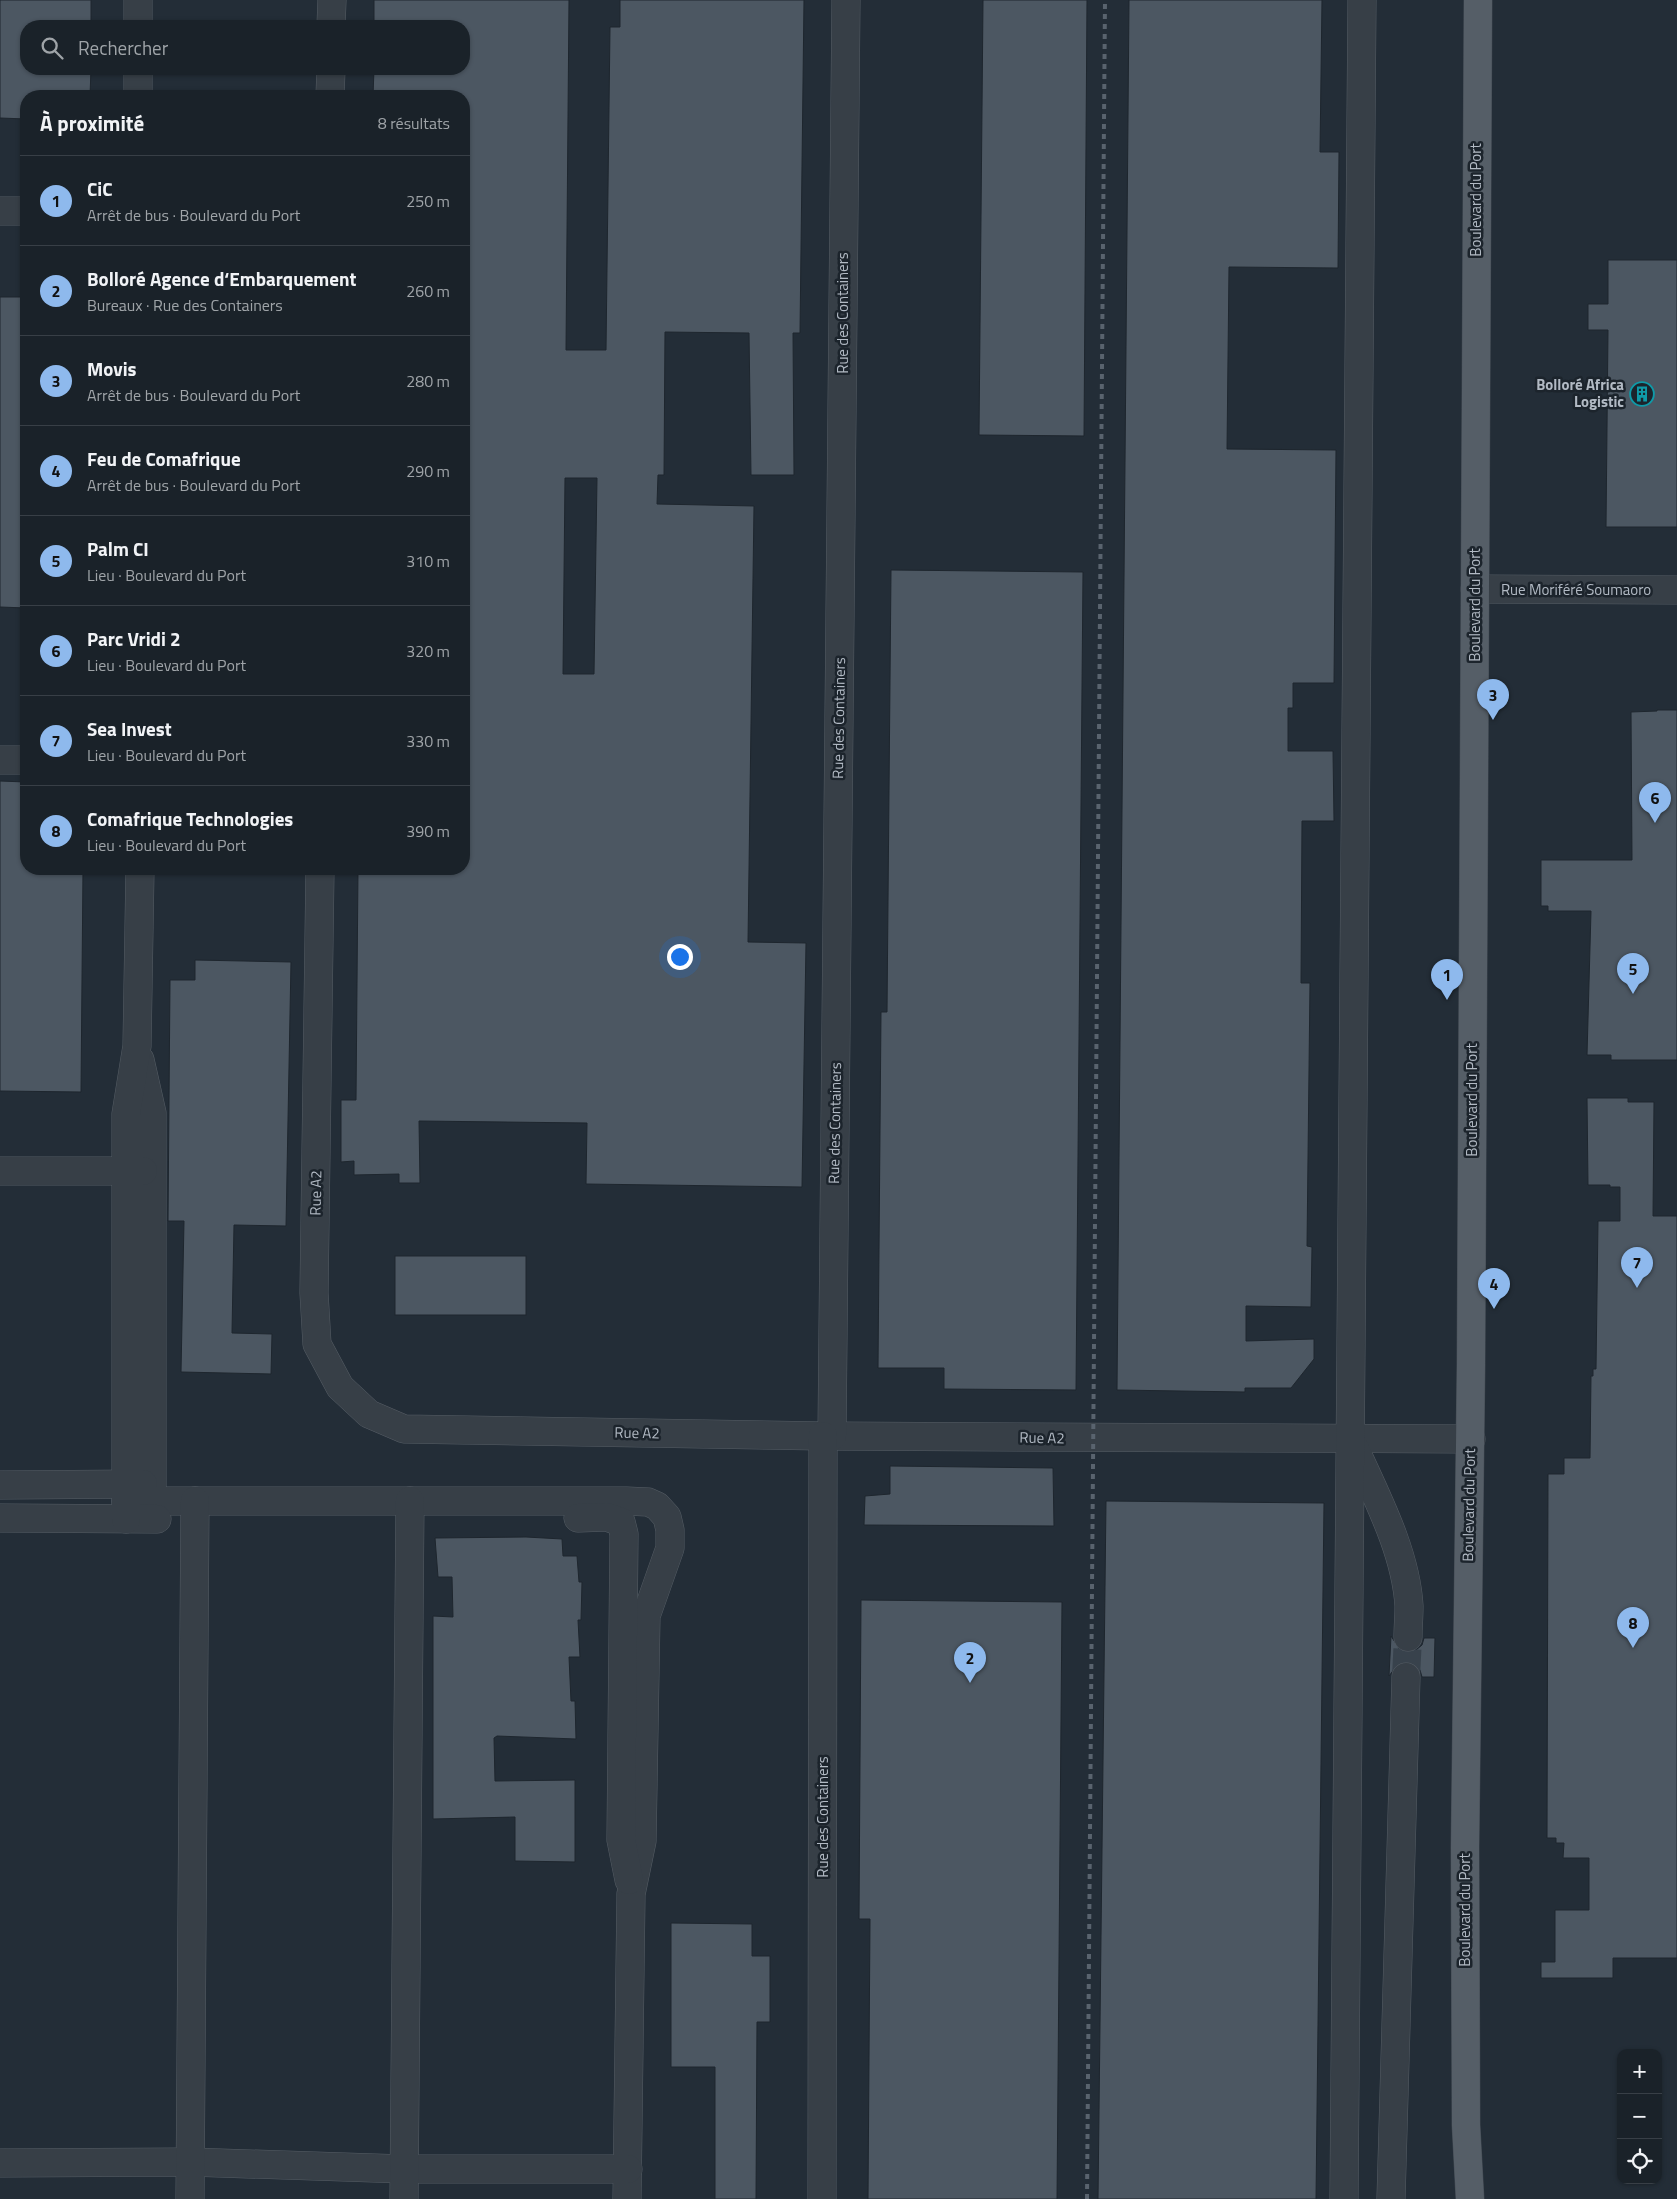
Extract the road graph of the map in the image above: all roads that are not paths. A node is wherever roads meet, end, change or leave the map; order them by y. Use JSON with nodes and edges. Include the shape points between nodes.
{"nodes":[{"id":1,"x":138,"y":0,"type":"edge"},
{"id":2,"x":332,"y":0,"type":"edge"},
{"id":3,"x":846,"y":0,"type":"edge"},
{"id":4,"x":1362,"y":0,"type":"edge"},
{"id":5,"x":1478,"y":0,"type":"edge"},
{"id":6,"x":138,"y":20,"type":"edge"},
{"id":7,"x":331,"y":20,"type":"edge"},
{"id":8,"x":138,"y":75,"type":"edge"},
{"id":9,"x":331,"y":75,"type":"edge"},
{"id":10,"x":138,"y":90,"type":"edge"},
{"id":11,"x":330,"y":90,"type":"edge"},
{"id":12,"x":0,"y":210,"type":"edge"},
{"id":13,"x":20,"y":211,"type":"edge"},
{"id":14,"x":1475,"y":590,"type":"junction"},
{"id":15,"x":1677,"y":590,"type":"edge"},
{"id":16,"x":0,"y":760,"type":"edge"},
{"id":17,"x":20,"y":760,"type":"edge"},
{"id":18,"x":140,"y":875,"type":"edge"},
{"id":19,"x":320,"y":875,"type":"edge"},
{"id":20,"x":137,"y":1046,"type":"junction"},
{"id":21,"x":126,"y":1170,"type":"junction"},
{"id":22,"x":152,"y":1170,"type":"junction"},
{"id":23,"x":0,"y":1171,"type":"edge"},
{"id":24,"x":828,"y":1436,"type":"junction"},
{"id":25,"x":1350,"y":1439,"type":"junction"},
{"id":26,"x":1471,"y":1439,"type":"junction"},
{"id":27,"x":0,"y":1485,"type":"edge"},
{"id":28,"x":139,"y":1501,"type":"junction"},
{"id":29,"x":195,"y":1510,"type":"junction"},
{"id":30,"x":410,"y":1510,"type":"junction"},
{"id":31,"x":0,"y":1518,"type":"edge"},
{"id":32,"x":1408,"y":1637,"type":"tunnel mouth"},
{"id":33,"x":1406,"y":1676,"type":"tunnel mouth"},
{"id":34,"x":631,"y":1894,"type":"junction"},
{"id":35,"x":190,"y":2162,"type":"junction"},
{"id":36,"x":0,"y":2163,"type":"edge"},
{"id":37,"x":404,"y":2169,"type":"junction"},
{"id":38,"x":628,"y":2169,"type":"junction"},
{"id":39,"x":190,"y":2199,"type":"edge"},
{"id":40,"x":404,"y":2199,"type":"edge"},
{"id":41,"x":627,"y":2199,"type":"edge"},
{"id":42,"x":822,"y":2199,"type":"edge"},
{"id":43,"x":1344,"y":2199,"type":"edge"},
{"id":44,"x":1391,"y":2199,"type":"edge"},
{"id":45,"x":1470,"y":2199,"type":"edge"}],
"edges":[{"from":1,"to":6,"type":"street"},
{"from":2,"to":7,"type":"street"},
{"from":3,"to":24,"type":"street","name":"Rue des Containers"},
{"from":4,"to":25,"type":"street"},
{"from":5,"to":14,"type":"main road","name":"Boulevard du Port"},
{"from":8,"to":10,"type":"street"},
{"from":9,"to":11,"type":"street"},
{"from":12,"to":13,"type":"street"},
{"from":14,"to":15,"type":"street","name":"Rue Moriféré Soumaoro"},
{"from":14,"to":26,"type":"main road","name":"Boulevard du Port"},
{"from":16,"to":17,"type":"street"},
{"from":18,"to":20,"type":"street"},
{"from":19,"to":24,"type":"street","name":"Rue A2","via":[[314,1293],[317,1344],[340,1386],[369,1414],[404,1429]]},
{"from":20,"to":21,"type":"street","via":[[126,1114]]},
{"from":20,"to":22,"type":"street","via":[[152,1113]]},
{"from":21,"to":22,"type":"street"},
{"from":21,"to":23,"type":"street"},
{"from":21,"to":28,"type":"street"},
{"from":22,"to":28,"type":"street"},
{"from":24,"to":25,"type":"street","name":"Rue A2"},
{"from":24,"to":42,"type":"street","name":"Rue des Containers"},
{"from":25,"to":26,"type":"street","name":"Rue A2"},
{"from":25,"to":32,"type":"street","via":[[1388,1525],[1403,1572],[1409,1606]]},
{"from":25,"to":43,"type":"street"},
{"from":26,"to":45,"type":"main road","name":"Boulevard du Port","via":[[1465,1848],[1466,2125]]},
{"from":27,"to":28,"type":"street"},
{"from":28,"to":29,"type":"street"},
{"from":28,"to":31,"type":"street"},
{"from":29,"to":30,"type":"street"},
{"from":29,"to":35,"type":"street"},
{"from":30,"to":34,"type":"street","via":[[607,1517],[620,1522],[624,1534],[621,1840]]},
{"from":30,"to":34,"type":"street","via":[[626,1501],[648,1502],[667,1517],[670,1548],[646,1616],[642,1841]]},
{"from":30,"to":37,"type":"street"},
{"from":33,"to":44,"type":"street"},
{"from":34,"to":38,"type":"street"},
{"from":35,"to":36,"type":"street"},
{"from":35,"to":37,"type":"street"},
{"from":35,"to":39,"type":"street"},
{"from":37,"to":38,"type":"street"},
{"from":37,"to":40,"type":"street"},
{"from":38,"to":41,"type":"street"}]}
